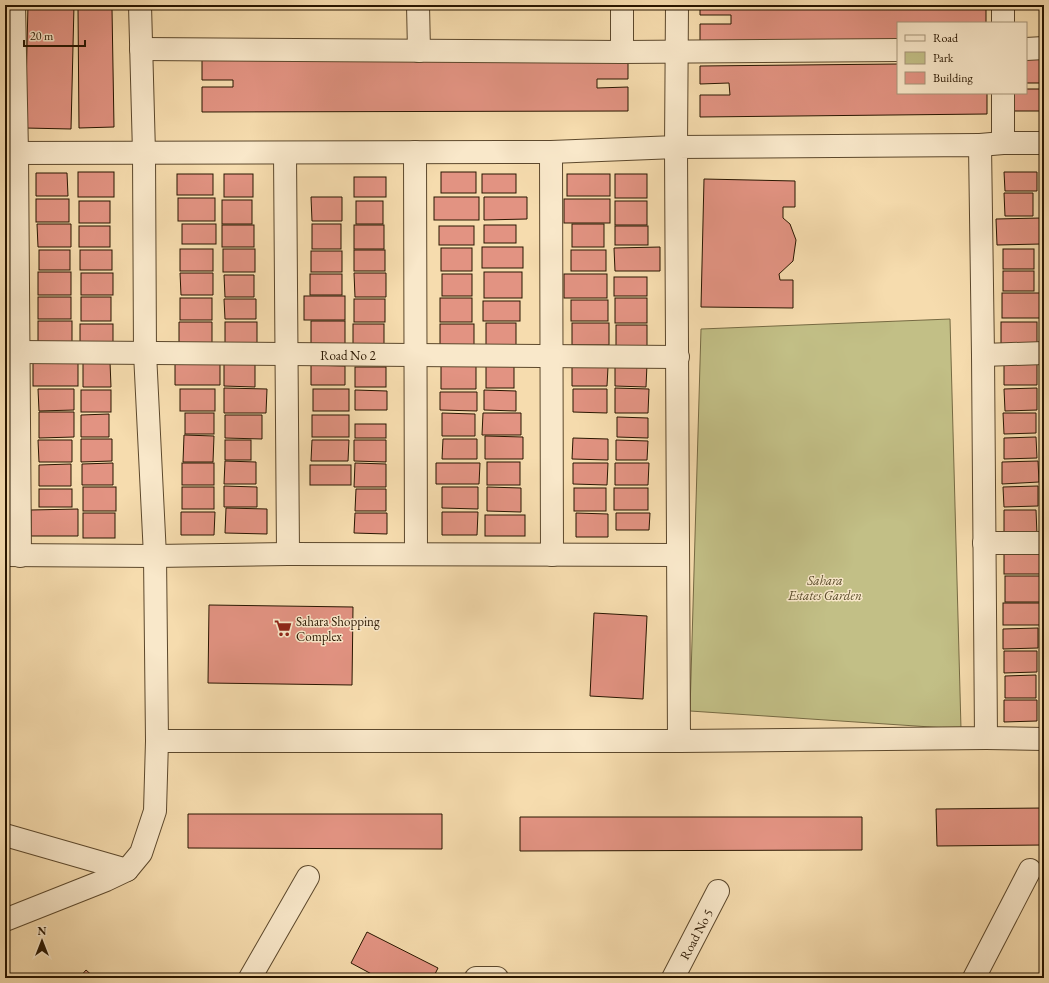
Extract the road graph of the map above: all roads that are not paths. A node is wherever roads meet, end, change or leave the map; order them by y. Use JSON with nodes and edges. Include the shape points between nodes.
{"nodes":[{"id":1,"x":14,"y":5,"type":"edge"},
{"id":2,"x":140,"y":5,"type":"edge"},
{"id":3,"x":418,"y":5,"type":"edge"},
{"id":4,"x":622,"y":5,"type":"edge"},
{"id":5,"x":677,"y":5,"type":"edge"},
{"id":6,"x":1003,"y":5,"type":"edge"},
{"id":7,"x":1003,"y":22,"type":"edge"},
{"id":8,"x":141,"y":48,"type":"junction"},
{"id":9,"x":1044,"y":48,"type":"edge"},
{"id":10,"x":1027,"y":49,"type":"edge"},
{"id":11,"x":897,"y":50,"type":"edge"},
{"id":12,"x":420,"y":51,"type":"junction"},
{"id":13,"x":622,"y":52,"type":"junction"},
{"id":14,"x":676,"y":52,"type":"junction"},
{"id":15,"x":1003,"y":94,"type":"edge"},
{"id":16,"x":1004,"y":143,"type":"junction"},
{"id":17,"x":1044,"y":143,"type":"edge"},
{"id":18,"x":980,"y":145,"type":"junction"},
{"id":19,"x":676,"y":147,"type":"junction"},
{"id":20,"x":415,"y":152,"type":"junction"},
{"id":21,"x":551,"y":152,"type":"junction"},
{"id":22,"x":11,"y":153,"type":"edge"},
{"id":23,"x":144,"y":153,"type":"junction"},
{"id":24,"x":285,"y":153,"type":"junction"},
{"id":25,"x":18,"y":352,"type":"junction"},
{"id":26,"x":146,"y":353,"type":"junction"},
{"id":27,"x":1044,"y":353,"type":"edge"},
{"id":28,"x":286,"y":355,"type":"junction"},
{"id":29,"x":415,"y":355,"type":"junction"},
{"id":30,"x":983,"y":355,"type":"junction"},
{"id":31,"x":552,"y":357,"type":"junction"},
{"id":32,"x":678,"y":357,"type":"junction"},
{"id":33,"x":984,"y":543,"type":"junction"},
{"id":34,"x":1044,"y":543,"type":"edge"},
{"id":35,"x":288,"y":554,"type":"junction"},
{"id":36,"x":416,"y":554,"type":"junction"},
{"id":37,"x":13,"y":555,"type":"edge"},
{"id":38,"x":552,"y":555,"type":"junction"},
{"id":39,"x":678,"y":555,"type":"junction"},
{"id":40,"x":155,"y":556,"type":"junction"},
{"id":41,"x":986,"y":738,"type":"junction"},
{"id":42,"x":1044,"y":739,"type":"edge"},
{"id":43,"x":157,"y":741,"type":"junction"},
{"id":44,"x":679,"y":741,"type":"junction"},
{"id":45,"x":5,"y":835,"type":"edge"},
{"id":46,"x":127,"y":870,"type":"junction"},
{"id":47,"x":1030,"y":870,"type":"dead end"},
{"id":48,"x":308,"y":877,"type":"dead end"},
{"id":49,"x":718,"y":891,"type":"dead end"},
{"id":50,"x":5,"y":920,"type":"edge"},
{"id":51,"x":250,"y":978,"type":"edge"},
{"id":52,"x":476,"y":978,"type":"edge"},
{"id":53,"x":497,"y":978,"type":"edge"},
{"id":54,"x":673,"y":978,"type":"edge"},
{"id":55,"x":974,"y":978,"type":"edge"}],
"edges":[{"from":1,"to":22,"type":"street"},
{"from":2,"to":8,"type":"street"},
{"from":3,"to":12,"type":"street"},
{"from":4,"to":13,"type":"street"},
{"from":5,"to":14,"type":"street"},
{"from":6,"to":7,"type":"street"},
{"from":8,"to":12,"type":"street"},
{"from":8,"to":23,"type":"street"},
{"from":9,"to":10,"type":"street"},
{"from":11,"to":14,"type":"street"},
{"from":12,"to":13,"type":"street"},
{"from":13,"to":14,"type":"street"},
{"from":14,"to":19,"type":"street"},
{"from":15,"to":16,"type":"street"},
{"from":16,"to":17,"type":"street"},
{"from":16,"to":18,"type":"street"},
{"from":18,"to":19,"type":"street"},
{"from":18,"to":30,"type":"street"},
{"from":19,"to":21,"type":"street"},
{"from":19,"to":32,"type":"street"},
{"from":20,"to":21,"type":"street"},
{"from":20,"to":24,"type":"street"},
{"from":20,"to":29,"type":"street"},
{"from":21,"to":31,"type":"street"},
{"from":22,"to":23,"type":"street"},
{"from":22,"to":25,"type":"street"},
{"from":23,"to":24,"type":"street"},
{"from":23,"to":26,"type":"street"},
{"from":24,"to":28,"type":"street"},
{"from":25,"to":26,"type":"street","name":"Road No 2"},
{"from":25,"to":37,"type":"street"},
{"from":26,"to":28,"type":"street","name":"Road No 2"},
{"from":26,"to":40,"type":"street"},
{"from":27,"to":30,"type":"street"},
{"from":28,"to":29,"type":"street","name":"Road No 2"},
{"from":28,"to":35,"type":"street"},
{"from":29,"to":31,"type":"street","name":"Road No 2"},
{"from":29,"to":36,"type":"street"},
{"from":30,"to":33,"type":"street"},
{"from":31,"to":32,"type":"street","name":"Road No 2"},
{"from":31,"to":38,"type":"street"},
{"from":32,"to":39,"type":"street"},
{"from":33,"to":34,"type":"street"},
{"from":33,"to":41,"type":"street"},
{"from":35,"to":36,"type":"street"},
{"from":35,"to":40,"type":"street"},
{"from":36,"to":38,"type":"street"},
{"from":37,"to":40,"type":"street"},
{"from":38,"to":39,"type":"street"},
{"from":39,"to":44,"type":"street"},
{"from":40,"to":43,"type":"street"},
{"from":41,"to":42,"type":"street"},
{"from":41,"to":44,"type":"street"},
{"from":43,"to":44,"type":"street"},
{"from":43,"to":46,"type":"street","via":[[155,811],[141,852]]},
{"from":45,"to":46,"type":"street"},
{"from":46,"to":50,"type":"street"},
{"from":47,"to":55,"type":"street"},
{"from":48,"to":51,"type":"street"},
{"from":49,"to":54,"type":"street","name":"Road No 5"},
{"from":52,"to":53,"type":"street"}]}
